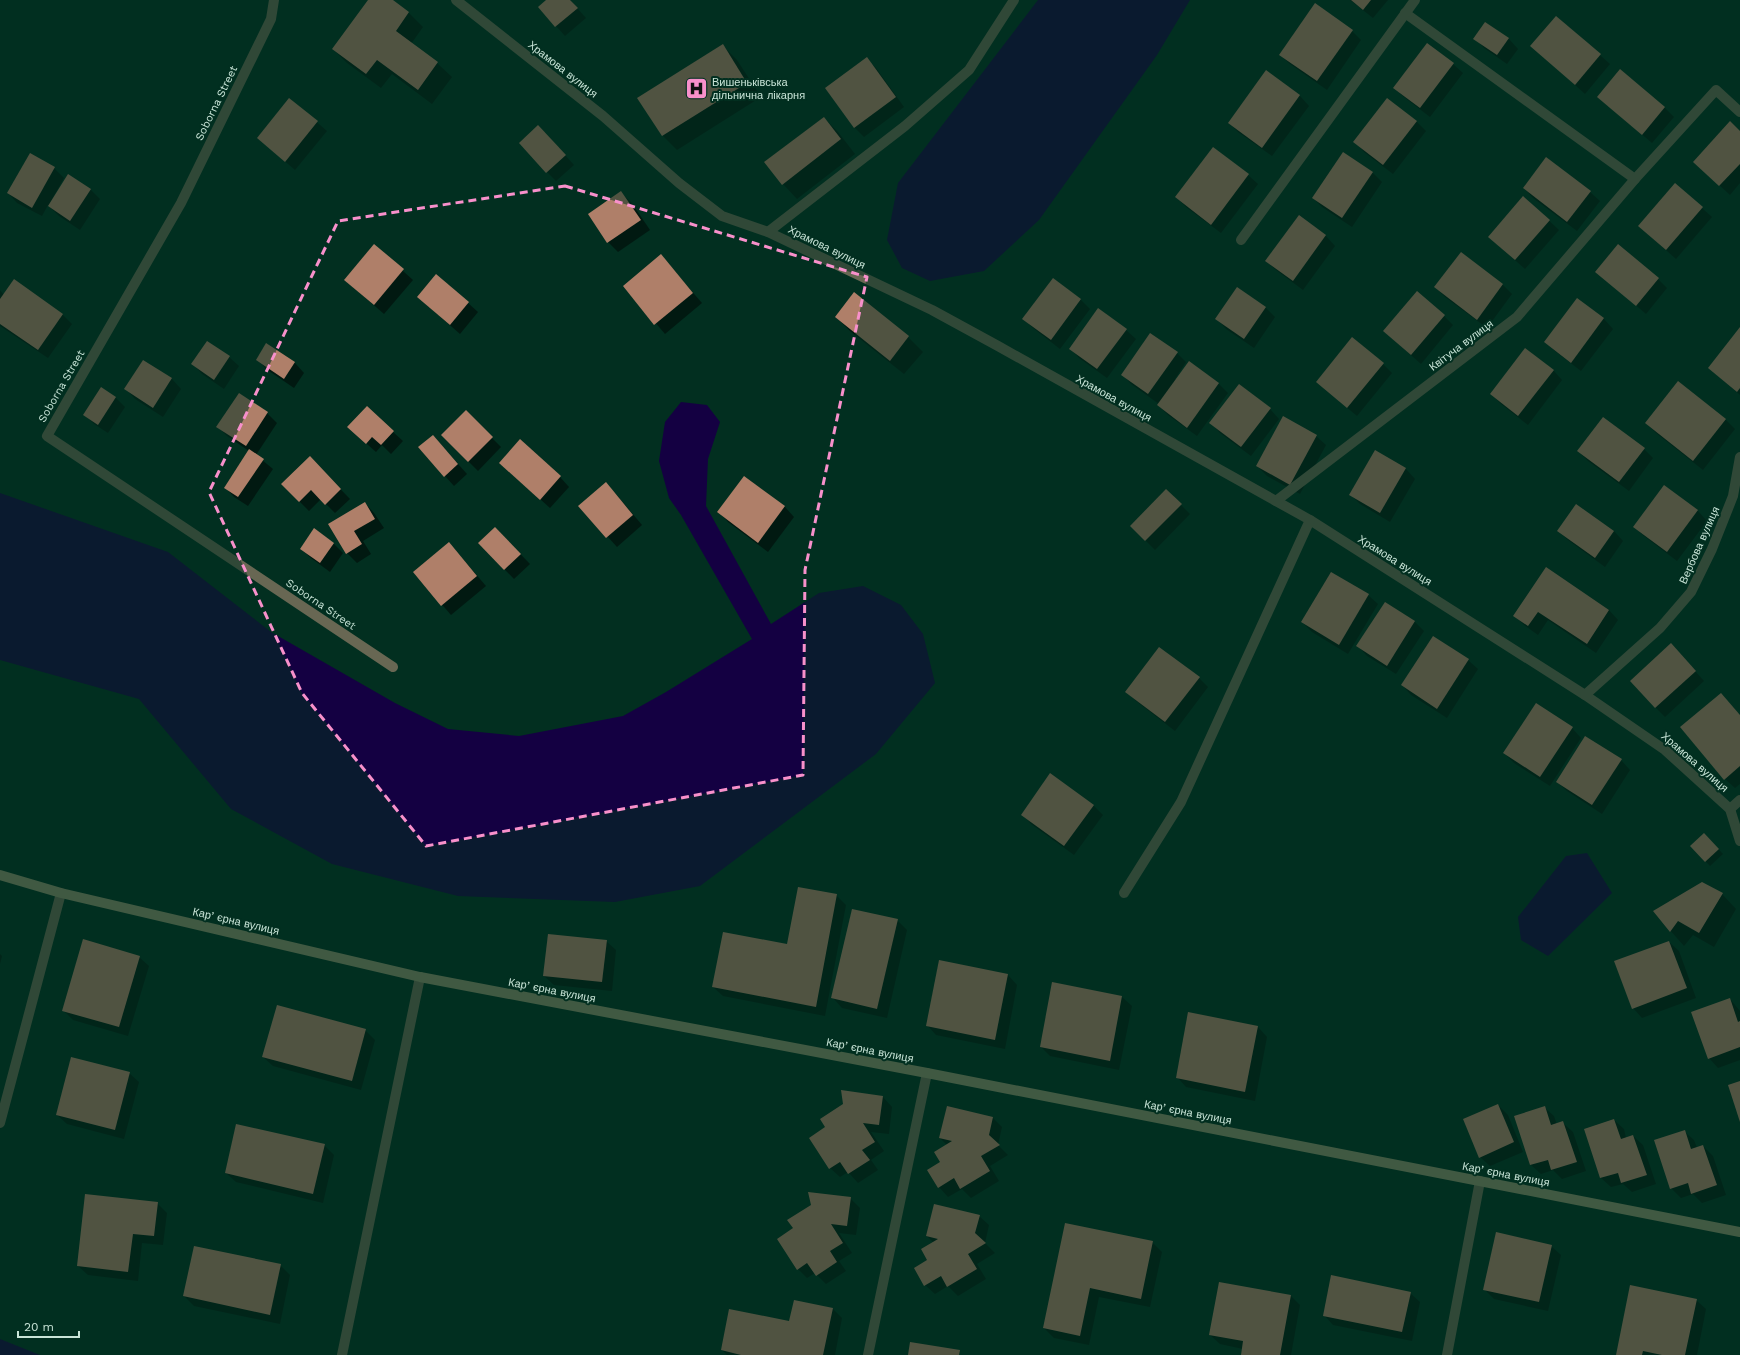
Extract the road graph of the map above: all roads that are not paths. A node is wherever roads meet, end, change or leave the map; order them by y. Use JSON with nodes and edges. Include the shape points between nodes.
{"nodes":[{"id":1,"x":274,"y":0,"type":"edge"},
{"id":2,"x":456,"y":0,"type":"edge"},
{"id":3,"x":1014,"y":0,"type":"edge"},
{"id":4,"x":1415,"y":0,"type":"edge"},
{"id":5,"x":1405,"y":13,"type":"junction"},
{"id":6,"x":1740,"y":112,"type":"edge"},
{"id":7,"x":1635,"y":179,"type":"junction"},
{"id":8,"x":768,"y":232,"type":"junction"},
{"id":9,"x":1240,"y":240,"type":"dead end"},
{"id":10,"x":1740,"y":457,"type":"edge"},
{"id":11,"x":1276,"y":501,"type":"junction"},
{"id":12,"x":1310,"y":520,"type":"junction"},
{"id":13,"x":393,"y":667,"type":"dead end"},
{"id":14,"x":1585,"y":695,"type":"junction"},
{"id":15,"x":1740,"y":800,"type":"edge"},
{"id":16,"x":1730,"y":809,"type":"junction"},
{"id":17,"x":1740,"y":841,"type":"edge"},
{"id":18,"x":0,"y":875,"type":"edge"},
{"id":19,"x":61,"y":893,"type":"junction"},
{"id":20,"x":1124,"y":894,"type":"dead end"},
{"id":21,"x":420,"y":977,"type":"junction"},
{"id":22,"x":927,"y":1073,"type":"junction"},
{"id":23,"x":0,"y":1123,"type":"edge"},
{"id":24,"x":1480,"y":1181,"type":"junction"},
{"id":25,"x":1740,"y":1232,"type":"edge"},
{"id":26,"x":342,"y":1355,"type":"edge"},
{"id":27,"x":868,"y":1355,"type":"edge"},
{"id":28,"x":1447,"y":1355,"type":"edge"}],
"edges":[{"from":1,"to":13,"type":"street","name":"Soborna Street","via":[[271,19],[180,203],[47,436]]},
{"from":2,"to":8,"type":"street","name":"Храмова вулиця","via":[[604,116],[722,216]]},
{"from":3,"to":8,"type":"street","via":[[969,70],[904,126]]},
{"from":4,"to":5,"type":"street"},
{"from":5,"to":7,"type":"street"},
{"from":5,"to":9,"type":"street"},
{"from":6,"to":7,"type":"street","name":"Квітуча вулиця","via":[[1716,90]]},
{"from":7,"to":11,"type":"street","name":"Квітуча вулиця","via":[[1517,317]]},
{"from":8,"to":11,"type":"street","name":"Храмова вулиця","via":[[932,310]]},
{"from":10,"to":14,"type":"street","name":"Вербова вулиця","via":[[1733,496],[1712,549],[1691,592],[1660,628]]},
{"from":11,"to":12,"type":"street","name":"Храмова вулиця"},
{"from":12,"to":14,"type":"street","name":"Храмова вулиця"},
{"from":12,"to":20,"type":"street","via":[[1181,802]]},
{"from":14,"to":16,"type":"street","name":"Храмова вулиця","via":[[1665,750]]},
{"from":15,"to":16,"type":"street"},
{"from":16,"to":17,"type":"street","name":"Храмова вулиця"},
{"from":18,"to":19,"type":"street","name":"Карʼєрна вулиця"},
{"from":19,"to":21,"type":"street","name":"Карʼєрна вулиця"},
{"from":19,"to":23,"type":"street"},
{"from":21,"to":22,"type":"street","name":"Карʼєрна вулиця"},
{"from":21,"to":26,"type":"street"},
{"from":22,"to":24,"type":"street","name":"Карʼєрна вулиця"},
{"from":22,"to":27,"type":"street"},
{"from":24,"to":25,"type":"street","name":"Карʼєрна вулиця"},
{"from":24,"to":28,"type":"street"}]}
